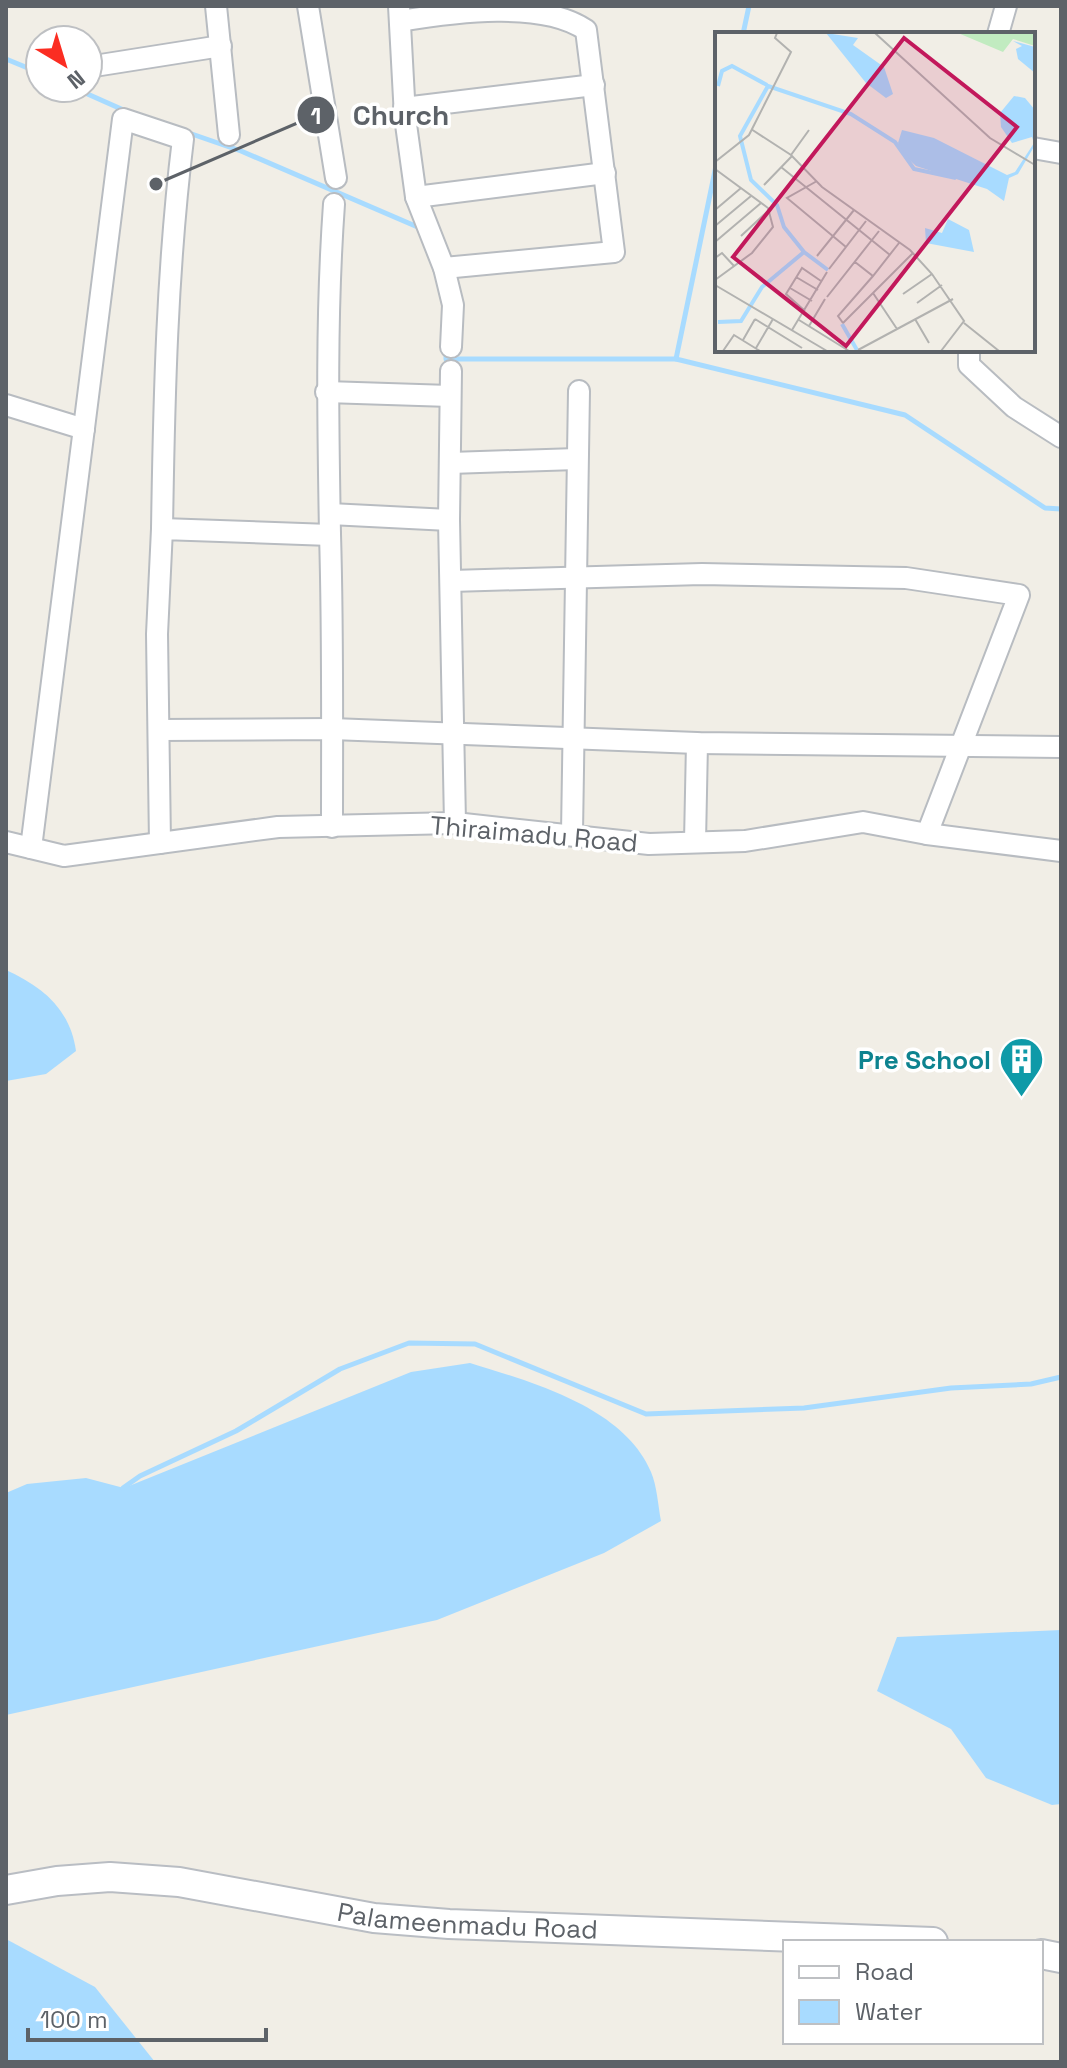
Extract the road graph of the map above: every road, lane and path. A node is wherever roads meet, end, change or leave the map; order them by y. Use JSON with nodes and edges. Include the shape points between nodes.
{"nodes":[{"id":1,"x":216,"y":6,"type":"edge"},
{"id":2,"x":308,"y":6,"type":"edge"},
{"id":3,"x":1006,"y":6,"type":"edge"},
{"id":4,"x":400,"y":13,"type":"edge"},
{"id":5,"x":999,"y":32,"type":"edge"},
{"id":6,"x":221,"y":46,"type":"junction"},
{"id":7,"x":104,"y":64,"type":"edge"},
{"id":8,"x":594,"y":85,"type":"junction"},
{"id":9,"x":404,"y":108,"type":"junction"},
{"id":10,"x":229,"y":135,"type":"dead end"},
{"id":11,"x":1035,"y":148,"type":"edge"},
{"id":12,"x":1061,"y":153,"type":"edge"},
{"id":13,"x":605,"y":173,"type":"junction"},
{"id":14,"x":336,"y":178,"type":"dead end"},
{"id":15,"x":416,"y":197,"type":"junction"},
{"id":16,"x":334,"y":204,"type":"dead end"},
{"id":17,"x":444,"y":268,"type":"junction"},
{"id":18,"x":451,"y":347,"type":"dead end"},
{"id":19,"x":969,"y":352,"type":"edge"},
{"id":20,"x":451,"y":371,"type":"dead end"},
{"id":21,"x":579,"y":391,"type":"dead end"},
{"id":22,"x":326,"y":392,"type":"junction"},
{"id":23,"x":450,"y":396,"type":"junction"},
{"id":24,"x":6,"y":405,"type":"edge"},
{"id":25,"x":84,"y":429,"type":"junction"},
{"id":26,"x":1061,"y":437,"type":"edge"},
{"id":27,"x":577,"y":459,"type":"junction"},
{"id":28,"x":450,"y":463,"type":"junction"},
{"id":29,"x":449,"y":520,"type":"junction"},
{"id":30,"x":330,"y":525,"type":"junction"},
{"id":31,"x":162,"y":529,"type":"junction"},
{"id":32,"x":574,"y":578,"type":"junction"},
{"id":33,"x":451,"y":581,"type":"junction"},
{"id":34,"x":332,"y":729,"type":"junction"},
{"id":35,"x":159,"y":730,"type":"junction"},
{"id":36,"x":453,"y":731,"type":"junction"},
{"id":37,"x":575,"y":736,"type":"junction"},
{"id":38,"x":697,"y":743,"type":"junction"},
{"id":39,"x":961,"y":745,"type":"junction"},
{"id":40,"x":1061,"y":747,"type":"edge"},
{"id":41,"x":455,"y":823,"type":"junction"},
{"id":42,"x":332,"y":827,"type":"junction"},
{"id":43,"x":572,"y":833,"type":"junction"},
{"id":44,"x":927,"y":834,"type":"junction"},
{"id":45,"x":6,"y":842,"type":"edge"},
{"id":46,"x":695,"y":842,"type":"junction"},
{"id":47,"x":160,"y":843,"type":"junction"},
{"id":48,"x":31,"y":848,"type":"junction"},
{"id":49,"x":1061,"y":851,"type":"edge"},
{"id":50,"x":6,"y":1890,"type":"edge"},
{"id":51,"x":879,"y":1940,"type":"edge"}],
"edges":[{"from":1,"to":6,"type":"street"},
{"from":2,"to":14,"type":"street"},
{"from":3,"to":5,"type":"street"},
{"from":4,"to":8,"type":"street","via":[[532,6],[573,16],[586,30]]},
{"from":4,"to":9,"type":"street"},
{"from":6,"to":7,"type":"street"},
{"from":6,"to":10,"type":"street"},
{"from":8,"to":9,"type":"street"},
{"from":8,"to":13,"type":"street"},
{"from":9,"to":15,"type":"street"},
{"from":11,"to":12,"type":"street"},
{"from":13,"to":15,"type":"street"},
{"from":13,"to":17,"type":"street","via":[[614,252]]},
{"from":15,"to":17,"type":"street"},
{"from":16,"to":22,"type":"street"},
{"from":17,"to":18,"type":"street","via":[[453,305]]},
{"from":19,"to":26,"type":"street","via":[[969,365],[1014,407]]},
{"from":20,"to":23,"type":"street"},
{"from":21,"to":27,"type":"street"},
{"from":22,"to":23,"type":"street"},
{"from":22,"to":30,"type":"street"},
{"from":23,"to":28,"type":"street"},
{"from":24,"to":25,"type":"street"},
{"from":25,"to":31,"type":"street","via":[[123,119],[183,139],[171,232]]},
{"from":25,"to":48,"type":"street"},
{"from":27,"to":28,"type":"street"},
{"from":27,"to":32,"type":"street"},
{"from":28,"to":29,"type":"street"},
{"from":29,"to":30,"type":"street"},
{"from":29,"to":33,"type":"street"},
{"from":30,"to":31,"type":"street"},
{"from":30,"to":34,"type":"street"},
{"from":31,"to":35,"type":"street"},
{"from":32,"to":33,"type":"street"},
{"from":32,"to":37,"type":"street"},
{"from":32,"to":39,"type":"street","via":[[906,578],[1019,595]]},
{"from":33,"to":36,"type":"street"},
{"from":34,"to":35,"type":"street"},
{"from":34,"to":36,"type":"street"},
{"from":34,"to":42,"type":"street"},
{"from":35,"to":47,"type":"street"},
{"from":36,"to":37,"type":"street"},
{"from":36,"to":41,"type":"street"},
{"from":37,"to":38,"type":"street"},
{"from":37,"to":43,"type":"street"},
{"from":38,"to":39,"type":"street"},
{"from":38,"to":46,"type":"street"},
{"from":39,"to":40,"type":"street"},
{"from":39,"to":44,"type":"street"},
{"from":41,"to":42,"type":"street","name":"Thiraimadu Road"},
{"from":41,"to":43,"type":"street","name":"Thiraimadu Road"},
{"from":42,"to":47,"type":"street","name":"Thiraimadu Road","via":[[278,827]]},
{"from":43,"to":46,"type":"street","name":"Thiraimadu Road","via":[[649,844]]},
{"from":44,"to":46,"type":"street","name":"Thiraimadu Road","via":[[863,822],[745,841]]},
{"from":44,"to":49,"type":"street","name":"Thiraimadu Road"},
{"from":45,"to":48,"type":"street","name":"Thiraimadu Road"},
{"from":47,"to":48,"type":"street","name":"Thiraimadu Road","via":[[64,856]]},
{"from":50,"to":51,"type":"street","name":"Palameenmadu Road","via":[[110,1877],[179,1882],[374,1918]]}]}
